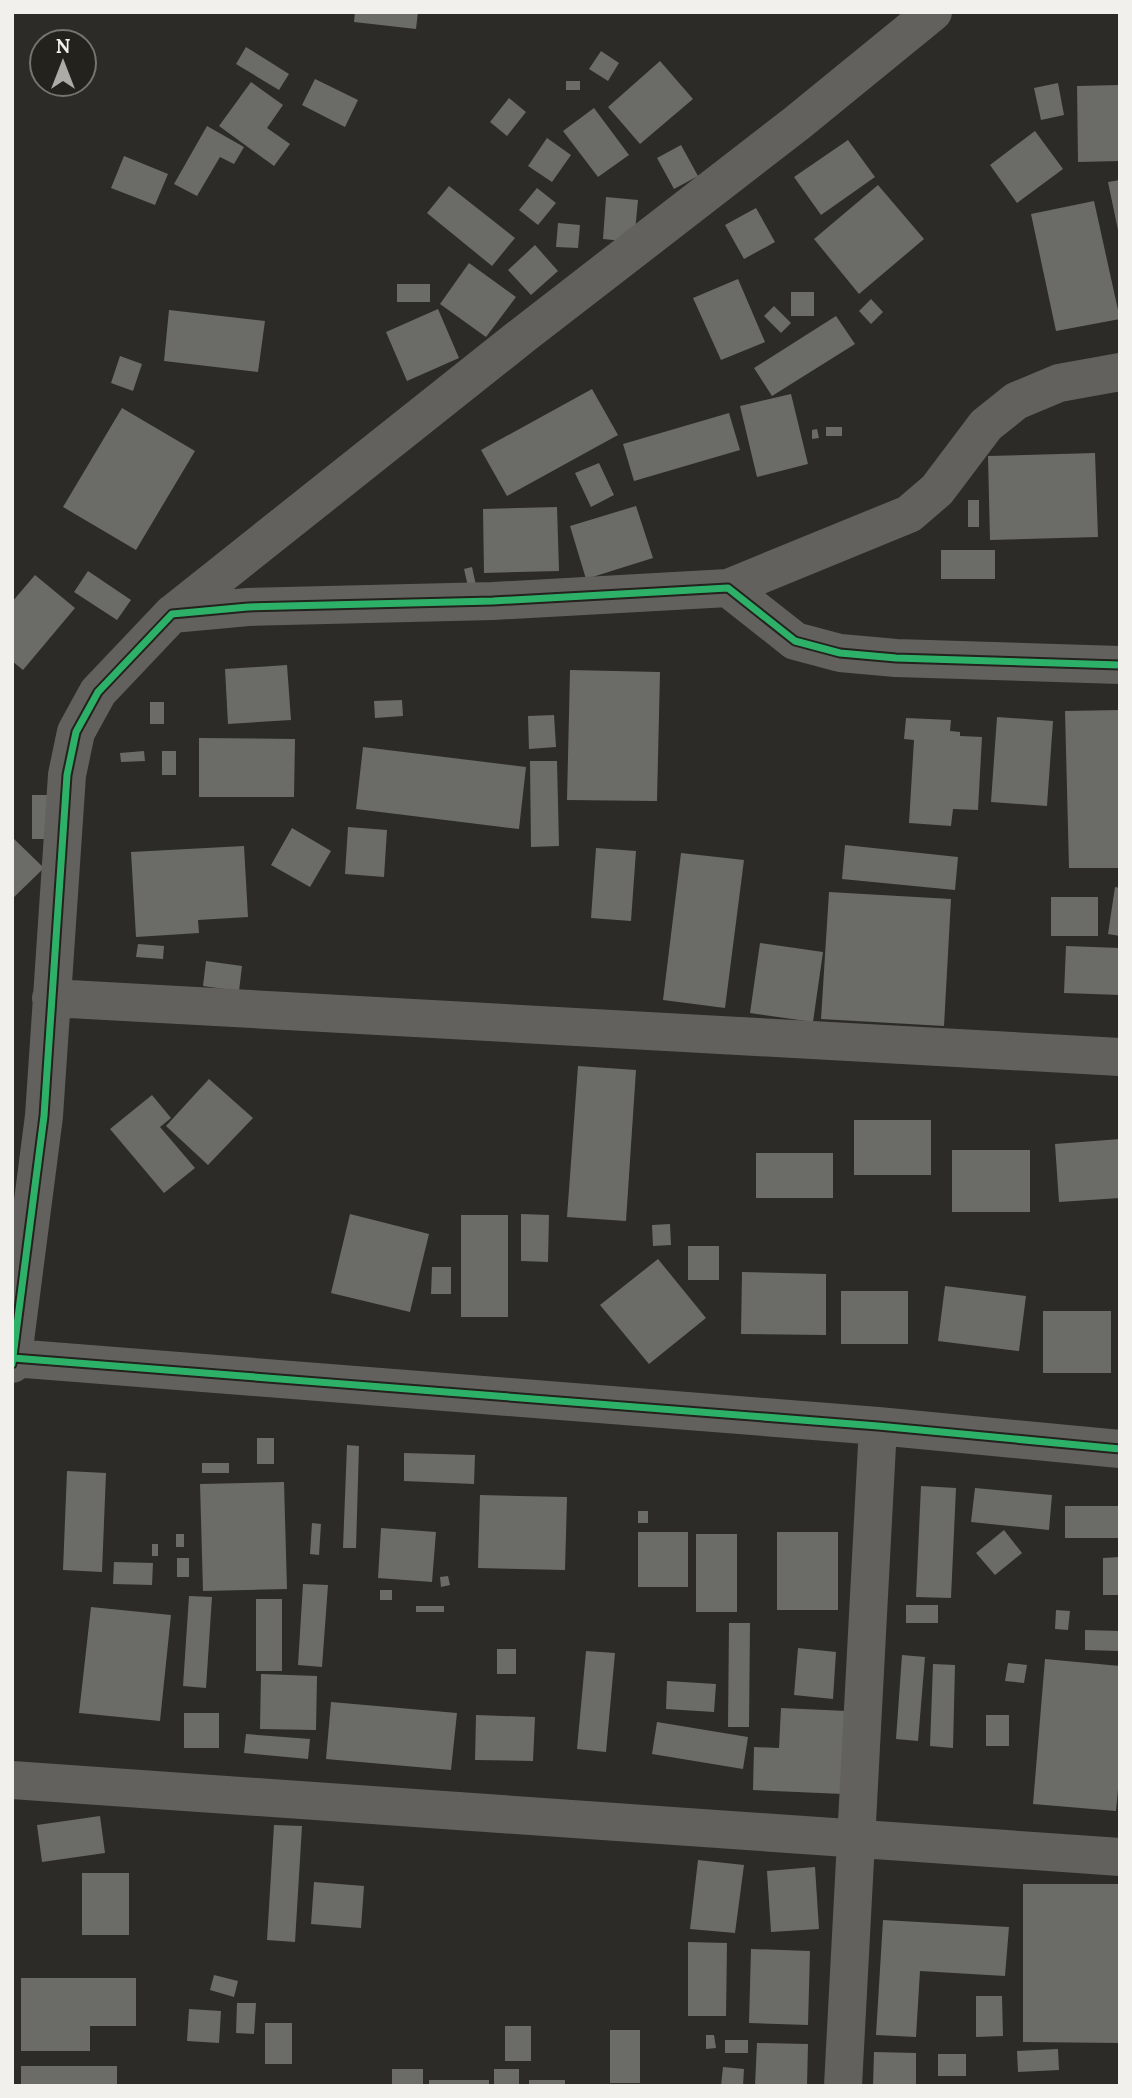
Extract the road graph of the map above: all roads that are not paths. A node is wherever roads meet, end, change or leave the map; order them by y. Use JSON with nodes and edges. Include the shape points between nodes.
{"nodes":[{"id":1,"x":933,"y":12,"type":"edge"},
{"id":2,"x":1120,"y":372,"type":"edge"},
{"id":3,"x":728,"y":588,"type":"junction"},
{"id":4,"x":172,"y":614,"type":"junction"},
{"id":5,"x":1120,"y":665,"type":"edge"},
{"id":6,"x":51,"y":998,"type":"junction"},
{"id":7,"x":1120,"y":1057,"type":"edge"},
{"id":8,"x":13,"y":1358,"type":"edge"},
{"id":9,"x":12,"y":1364,"type":"edge"},
{"id":10,"x":878,"y":1426,"type":"junction"},
{"id":11,"x":1120,"y":1449,"type":"edge"},
{"id":12,"x":12,"y":1780,"type":"edge"},
{"id":13,"x":858,"y":1838,"type":"junction"},
{"id":14,"x":1120,"y":1857,"type":"edge"},
{"id":15,"x":843,"y":2086,"type":"edge"}],
"edges":[{"from":1,"to":4,"type":"street"},
{"from":2,"to":3,"type":"street","via":[[1059,383],[1016,401],[986,425],[937,491],[909,514]]},
{"from":3,"to":4,"type":"street"},
{"from":3,"to":5,"type":"street","via":[[795,641],[840,653]]},
{"from":4,"to":6,"type":"street","via":[[98,692],[76,732],[67,775]]},
{"from":6,"to":7,"type":"street"},
{"from":6,"to":8,"type":"street","via":[[44,1116]]},
{"from":8,"to":9,"type":"street"},
{"from":8,"to":10,"type":"street"},
{"from":10,"to":11,"type":"street"},
{"from":10,"to":13,"type":"street"},
{"from":12,"to":13,"type":"street"},
{"from":13,"to":14,"type":"street"},
{"from":13,"to":15,"type":"street"}]}
